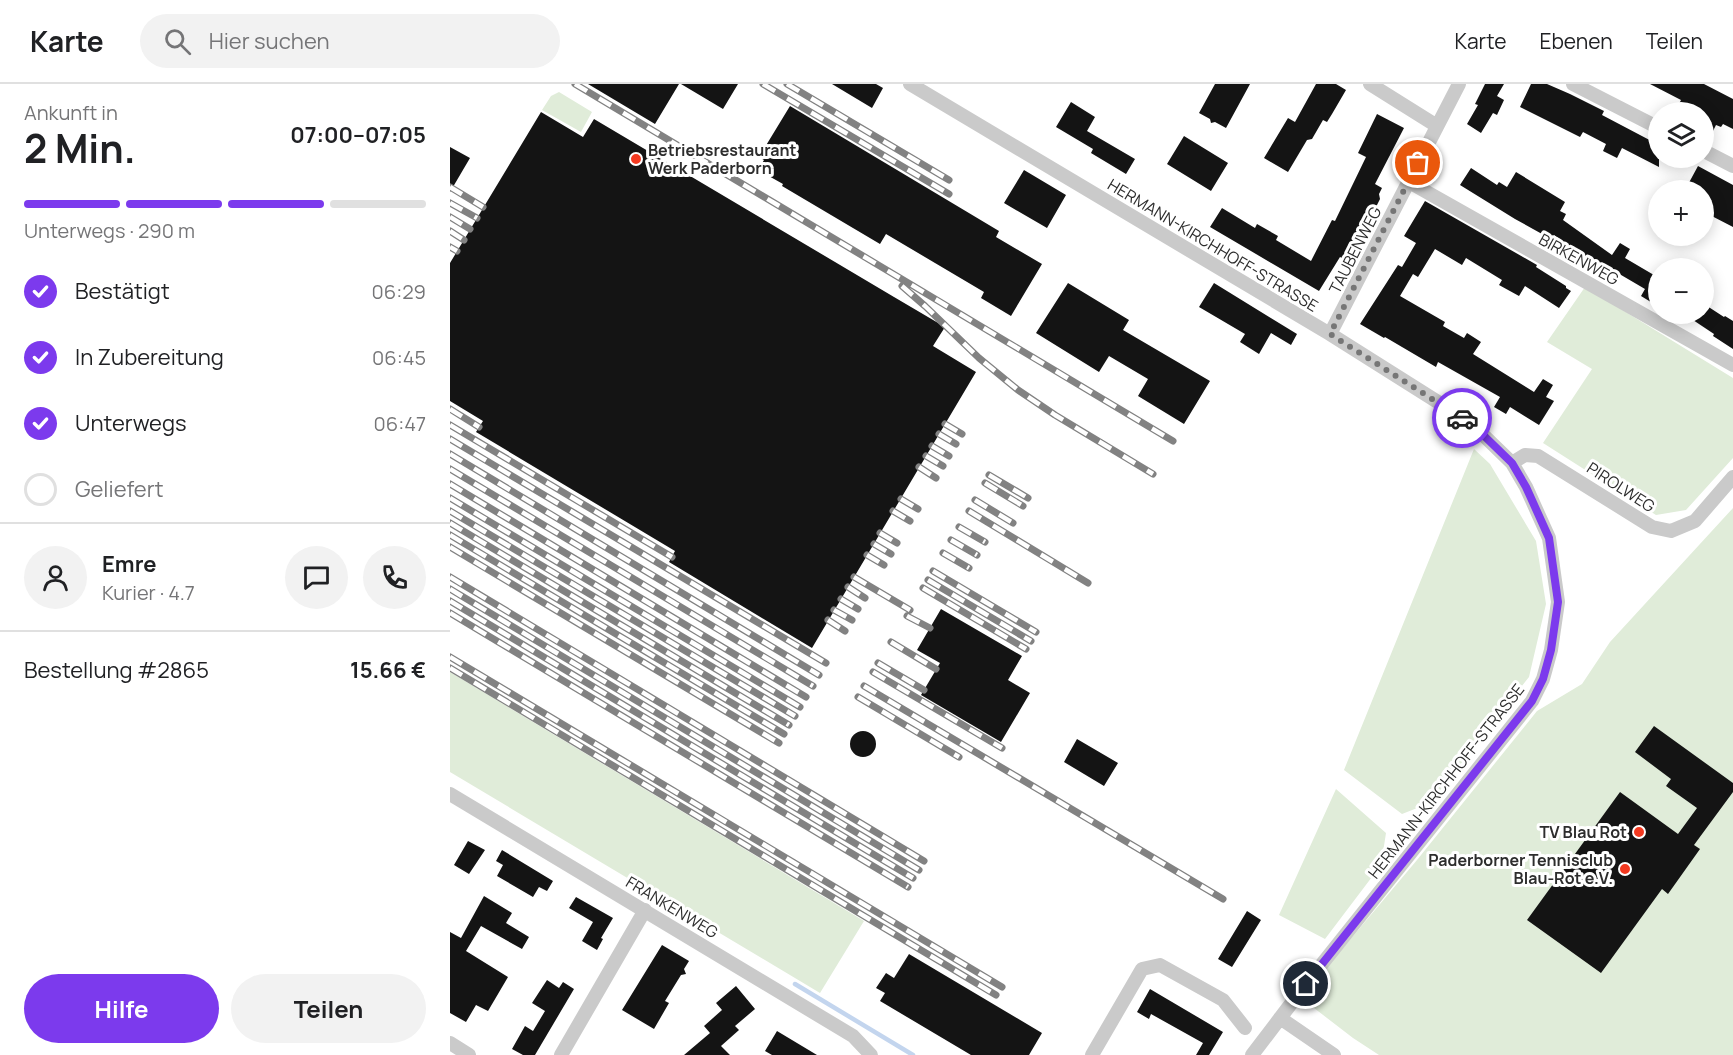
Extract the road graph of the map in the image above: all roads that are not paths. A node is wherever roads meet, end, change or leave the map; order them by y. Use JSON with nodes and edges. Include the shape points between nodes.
{"nodes":[{"id":1,"x":910,"y":84,"type":"edge"},
{"id":2,"x":1370,"y":84,"type":"edge"},
{"id":3,"x":1459,"y":84,"type":"edge"},
{"id":4,"x":1573,"y":84,"type":"edge"},
{"id":5,"x":931,"y":89,"type":"edge"},
{"id":6,"x":1648,"y":122,"type":"edge"},
{"id":7,"x":1437,"y":126,"type":"junction"},
{"id":8,"x":1714,"y":156,"type":"edge"},
{"id":9,"x":1733,"y":166,"type":"edge"},
{"id":10,"x":1409,"y":182,"type":"junction"},
{"id":11,"x":1330,"y":334,"type":"junction"},
{"id":12,"x":1733,"y":365,"type":"edge"},
{"id":13,"x":1512,"y":463,"type":"junction"},
{"id":14,"x":1733,"y":477,"type":"edge"},
{"id":15,"x":450,"y":794,"type":"edge"},
{"id":16,"x":645,"y":910,"type":"junction"},
{"id":17,"x":1280,"y":1018,"type":"junction"},
{"id":18,"x":1245,"y":1028,"type":"dead end"},
{"id":19,"x":450,"y":1043,"type":"edge"},
{"id":20,"x":469,"y":1055,"type":"edge"},
{"id":21,"x":561,"y":1055,"type":"edge"},
{"id":22,"x":871,"y":1055,"type":"edge"},
{"id":23,"x":1092,"y":1055,"type":"edge"},
{"id":24,"x":1252,"y":1055,"type":"edge"},
{"id":25,"x":1334,"y":1055,"type":"edge"}],
"edges":[{"from":1,"to":5,"type":"street","name":"HERMANN-KIRCHHOFF-STRASSE"},
{"from":2,"to":7,"type":"street"},
{"from":3,"to":7,"type":"street","name":"TAUBENWEG"},
{"from":4,"to":6,"type":"street"},
{"from":5,"to":11,"type":"street","name":"HERMANN-KIRCHHOFF-STRASSE"},
{"from":7,"to":10,"type":"street","name":"TAUBENWEG"},
{"from":8,"to":9,"type":"street"},
{"from":10,"to":11,"type":"street","name":"TAUBENWEG"},
{"from":10,"to":12,"type":"street","name":"BIRKENWEG"},
{"from":11,"to":13,"type":"street","name":"HERMANN-KIRCHHOFF-STRASSE","via":[[1476,428]]},
{"from":13,"to":14,"type":"street","name":"PIROLWEG","via":[[1525,455],[1538,456],[1652,527],[1671,531],[1695,521]]},
{"from":13,"to":17,"type":"street","name":"HERMANN-KIRCHHOFF-STRASSE","via":[[1549,538],[1558,602],[1543,679],[1532,701]]},
{"from":15,"to":16,"type":"street","name":"FRANKENWEG"},
{"from":16,"to":21,"type":"street"},
{"from":16,"to":22,"type":"street","name":"FRANKENWEG","via":[[854,1036]]},
{"from":17,"to":24,"type":"street","name":"HERMANN-KIRCHHOFF-STRASSE"},
{"from":17,"to":25,"type":"street"},
{"from":18,"to":23,"type":"street","via":[[1223,1000],[1160,965],[1142,969]]},
{"from":19,"to":20,"type":"street"}]}
